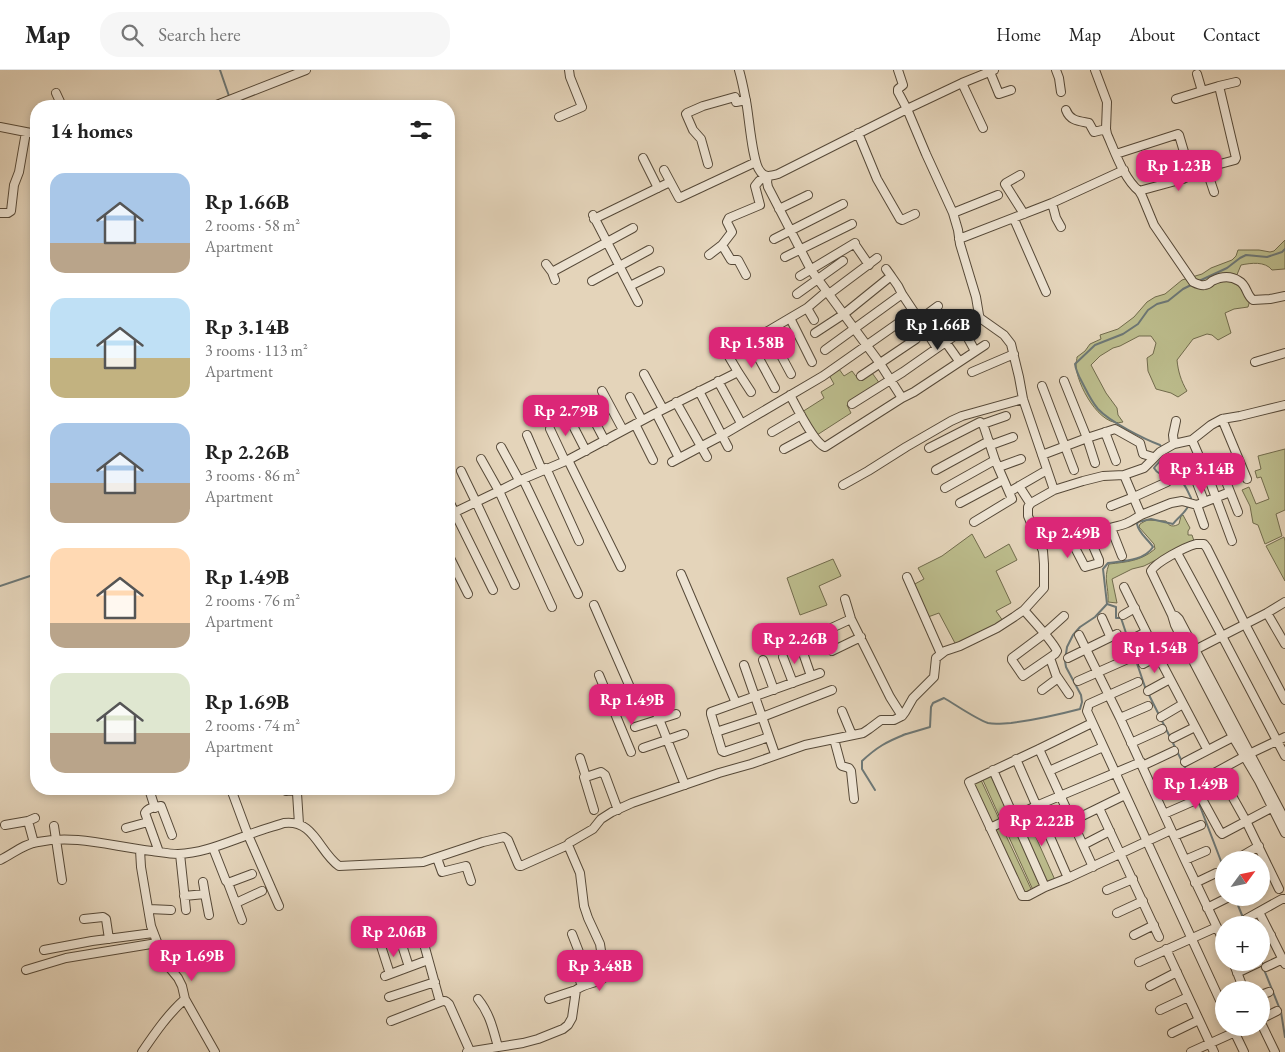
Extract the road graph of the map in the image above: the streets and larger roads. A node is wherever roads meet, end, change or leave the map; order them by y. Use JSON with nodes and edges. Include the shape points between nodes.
{"nodes":[{"id":1,"x":306,"y":70,"type":"edge"},
{"id":2,"x":568,"y":70,"type":"edge"},
{"id":3,"x":739,"y":70,"type":"edge"},
{"id":4,"x":898,"y":70,"type":"edge"},
{"id":5,"x":1056,"y":70,"type":"edge"},
{"id":6,"x":1095,"y":70,"type":"edge"},
{"id":7,"x":992,"y":71,"type":"edge"},
{"id":8,"x":1197,"y":74,"type":"dead end"},
{"id":9,"x":1236,"y":82,"type":"dead end"},
{"id":10,"x":962,"y":83,"type":"junction"},
{"id":11,"x":1219,"y":86,"type":"junction"},
{"id":12,"x":1011,"y":90,"type":"dead end"},
{"id":13,"x":1202,"y":91,"type":"junction"},
{"id":14,"x":1061,"y":92,"type":"dead end"},
{"id":15,"x":56,"y":93,"type":"dead end"},
{"id":16,"x":1176,"y":99,"type":"dead end"},
{"id":17,"x":59,"y":100,"type":"edge"},
{"id":18,"x":239,"y":100,"type":"edge"},
{"id":19,"x":746,"y":100,"type":"junction"},
{"id":20,"x":907,"y":109,"type":"junction"},
{"id":21,"x":1066,"y":110,"type":"dead end"},
{"id":22,"x":559,"y":117,"type":"dead end"},
{"id":23,"x":0,"y":127,"type":"edge"},
{"id":24,"x":982,"y":128,"type":"dead end"},
{"id":25,"x":1106,"y":129,"type":"junction"},
{"id":26,"x":26,"y":132,"type":"junction"},
{"id":27,"x":30,"y":133,"type":"edge"},
{"id":28,"x":858,"y":133,"type":"junction"},
{"id":29,"x":1116,"y":154,"type":"junction"},
{"id":30,"x":643,"y":158,"type":"dead end"},
{"id":31,"x":756,"y":162,"type":"junction"},
{"id":32,"x":708,"y":164,"type":"dead end"},
{"id":33,"x":1206,"y":168,"type":"junction"},
{"id":34,"x":664,"y":170,"type":"dead end"},
{"id":35,"x":1124,"y":170,"type":"junction"},
{"id":36,"x":1190,"y":172,"type":"junction"},
{"id":37,"x":766,"y":176,"type":"junction"},
{"id":38,"x":1020,"y":176,"type":"dead end"},
{"id":39,"x":670,"y":182,"type":"junction"},
{"id":40,"x":658,"y":188,"type":"junction"},
{"id":41,"x":1138,"y":191,"type":"junction"},
{"id":42,"x":1214,"y":192,"type":"dead end"},
{"id":43,"x":808,"y":195,"type":"dead end"},
{"id":44,"x":998,"y":195,"type":"dead end"},
{"id":45,"x":1052,"y":203,"type":"junction"},
{"id":46,"x":843,"y":204,"type":"dead end"},
{"id":47,"x":780,"y":209,"type":"junction"},
{"id":48,"x":0,"y":213,"type":"edge"},
{"id":49,"x":954,"y":213,"type":"junction"},
{"id":50,"x":915,"y":214,"type":"dead end"},
{"id":51,"x":1024,"y":214,"type":"junction"},
{"id":52,"x":1014,"y":219,"type":"junction"},
{"id":53,"x":852,"y":224,"type":"dead end"},
{"id":54,"x":1061,"y":227,"type":"dead end"},
{"id":55,"x":633,"y":228,"type":"dead end"},
{"id":56,"x":791,"y":231,"type":"junction"},
{"id":57,"x":774,"y":239,"type":"dead end"},
{"id":58,"x":959,"y":239,"type":"junction"},
{"id":59,"x":607,"y":243,"type":"junction"},
{"id":60,"x":722,"y":245,"type":"junction"},
{"id":61,"x":649,"y":250,"type":"dead end"},
{"id":62,"x":800,"y":250,"type":"junction"},
{"id":63,"x":709,"y":255,"type":"dead end"},
{"id":64,"x":785,"y":257,"type":"dead end"},
{"id":65,"x":877,"y":258,"type":"dead end"},
{"id":66,"x":843,"y":261,"type":"dead end"},
{"id":67,"x":546,"y":264,"type":"dead end"},
{"id":68,"x":869,"y":265,"type":"junction"},
{"id":69,"x":619,"y":266,"type":"junction"},
{"id":70,"x":811,"y":270,"type":"junction"},
{"id":71,"x":660,"y":271,"type":"dead end"},
{"id":72,"x":746,"y":275,"type":"dead end"},
{"id":73,"x":800,"y":276,"type":"dead end"},
{"id":74,"x":818,"y":279,"type":"junction"},
{"id":75,"x":592,"y":281,"type":"dead end"},
{"id":76,"x":630,"y":286,"type":"junction"},
{"id":77,"x":828,"y":292,"type":"junction"},
{"id":78,"x":1046,"y":292,"type":"dead end"},
{"id":79,"x":797,"y":294,"type":"dead end"},
{"id":80,"x":902,"y":294,"type":"junction"},
{"id":81,"x":1285,"y":296,"type":"edge"},
{"id":82,"x":638,"y":302,"type":"dead end"},
{"id":83,"x":938,"y":306,"type":"dead end"},
{"id":84,"x":807,"y":308,"type":"junction"},
{"id":85,"x":914,"y":312,"type":"junction"},
{"id":86,"x":844,"y":314,"type":"junction"},
{"id":87,"x":951,"y":316,"type":"dead end"},
{"id":88,"x":790,"y":318,"type":"junction"},
{"id":89,"x":980,"y":318,"type":"junction"},
{"id":90,"x":814,"y":320,"type":"dead end"},
{"id":91,"x":919,"y":320,"type":"junction"},
{"id":92,"x":935,"y":327,"type":"dead end"},
{"id":93,"x":855,"y":329,"type":"junction"},
{"id":94,"x":963,"y":330,"type":"junction"},
{"id":95,"x":768,"y":331,"type":"junction"},
{"id":96,"x":815,"y":334,"type":"dead end"},
{"id":97,"x":916,"y":339,"type":"dead end"},
{"id":98,"x":749,"y":340,"type":"junction"},
{"id":99,"x":945,"y":342,"type":"junction"},
{"id":100,"x":985,"y":344,"type":"dead end"},
{"id":101,"x":867,"y":346,"type":"junction"},
{"id":102,"x":937,"y":348,"type":"junction"},
{"id":103,"x":825,"y":350,"type":"dead end"},
{"id":104,"x":975,"y":351,"type":"junction"},
{"id":105,"x":1285,"y":353,"type":"edge"},
{"id":106,"x":1014,"y":354,"type":"junction"},
{"id":107,"x":959,"y":361,"type":"junction"},
{"id":108,"x":812,"y":362,"type":"dead end"},
{"id":109,"x":879,"y":362,"type":"junction"},
{"id":110,"x":1255,"y":362,"type":"dead end"},
{"id":111,"x":738,"y":372,"type":"junction"},
{"id":112,"x":972,"y":372,"type":"dead end"},
{"id":113,"x":644,"y":374,"type":"dead end"},
{"id":114,"x":792,"y":374,"type":"dead end"},
{"id":115,"x":860,"y":376,"type":"dead end"},
{"id":116,"x":891,"y":379,"type":"junction"},
{"id":117,"x":718,"y":381,"type":"junction"},
{"id":118,"x":1064,"y":381,"type":"dead end"},
{"id":119,"x":1042,"y":386,"type":"dead end"},
{"id":120,"x":775,"y":388,"type":"dead end"},
{"id":121,"x":699,"y":391,"type":"junction"},
{"id":122,"x":602,"y":392,"type":"dead end"},
{"id":123,"x":751,"y":392,"type":"dead end"},
{"id":124,"x":790,"y":395,"type":"junction"},
{"id":125,"x":630,"y":397,"type":"dead end"},
{"id":126,"x":902,"y":398,"type":"junction"},
{"id":127,"x":1023,"y":399,"type":"junction"},
{"id":128,"x":676,"y":402,"type":"junction"},
{"id":129,"x":585,"y":403,"type":"dead end"},
{"id":130,"x":852,"y":404,"type":"dead end"},
{"id":131,"x":1285,"y":405,"type":"edge"},
{"id":132,"x":659,"y":411,"type":"junction"},
{"id":133,"x":567,"y":414,"type":"dead end"},
{"id":134,"x":801,"y":415,"type":"junction"},
{"id":135,"x":1006,"y":416,"type":"dead end"},
{"id":136,"x":1222,"y":419,"type":"junction"},
{"id":137,"x":639,"y":422,"type":"junction"},
{"id":138,"x":1176,"y":422,"type":"dead end"},
{"id":139,"x":741,"y":424,"type":"junction"},
{"id":140,"x":984,"y":424,"type":"junction"},
{"id":141,"x":550,"y":429,"type":"dead end"},
{"id":142,"x":623,"y":430,"type":"junction"},
{"id":143,"x":772,"y":432,"type":"dead end"},
{"id":144,"x":1106,"y":432,"type":"junction"},
{"id":145,"x":812,"y":434,"type":"junction"},
{"id":146,"x":527,"y":435,"type":"dead end"},
{"id":147,"x":721,"y":436,"type":"junction"},
{"id":148,"x":1013,"y":437,"type":"dead end"},
{"id":149,"x":1087,"y":438,"type":"junction"},
{"id":150,"x":605,"y":440,"type":"junction"},
{"id":151,"x":1192,"y":440,"type":"junction"},
{"id":152,"x":990,"y":443,"type":"junction"},
{"id":153,"x":1174,"y":444,"type":"junction"},
{"id":154,"x":701,"y":446,"type":"junction"},
{"id":155,"x":1065,"y":446,"type":"junction"},
{"id":156,"x":501,"y":447,"type":"dead end"},
{"id":157,"x":728,"y":447,"type":"dead end"},
{"id":158,"x":929,"y":448,"type":"dead end"},
{"id":159,"x":784,"y":449,"type":"dead end"},
{"id":160,"x":586,"y":451,"type":"junction"},
{"id":161,"x":1159,"y":452,"type":"junction"},
{"id":162,"x":1042,"y":455,"type":"junction"},
{"id":163,"x":707,"y":457,"type":"dead end"},
{"id":164,"x":679,"y":458,"type":"junction"},
{"id":165,"x":481,"y":459,"type":"dead end"},
{"id":166,"x":1021,"y":459,"type":"dead end"},
{"id":167,"x":567,"y":460,"type":"junction"},
{"id":168,"x":653,"y":460,"type":"dead end"},
{"id":169,"x":1116,"y":461,"type":"dead end"},
{"id":170,"x":672,"y":462,"type":"dead end"},
{"id":171,"x":1095,"y":463,"type":"dead end"},
{"id":172,"x":997,"y":464,"type":"junction"},
{"id":173,"x":544,"y":469,"type":"junction"},
{"id":174,"x":936,"y":470,"type":"dead end"},
{"id":175,"x":1047,"y":470,"type":"junction"},
{"id":176,"x":1074,"y":470,"type":"dead end"},
{"id":177,"x":461,"y":471,"type":"dead end"},
{"id":178,"x":1124,"y":475,"type":"junction"},
{"id":179,"x":521,"y":479,"type":"junction"},
{"id":180,"x":1209,"y":479,"type":"junction"},
{"id":181,"x":1247,"y":479,"type":"dead end"},
{"id":182,"x":1003,"y":480,"type":"junction"},
{"id":183,"x":1167,"y":482,"type":"dead end"},
{"id":184,"x":843,"y":485,"type":"dead end"},
{"id":185,"x":1019,"y":486,"type":"junction"},
{"id":186,"x":945,"y":488,"type":"dead end"},
{"id":187,"x":1054,"y":490,"type":"junction"},
{"id":188,"x":499,"y":491,"type":"junction"},
{"id":189,"x":1009,"y":492,"type":"junction"},
{"id":190,"x":1230,"y":492,"type":"junction"},
{"id":191,"x":1134,"y":498,"type":"junction"},
{"id":192,"x":1216,"y":498,"type":"junction"},
{"id":193,"x":476,"y":502,"type":"junction"},
{"id":194,"x":1030,"y":503,"type":"junction"},
{"id":195,"x":1195,"y":503,"type":"junction"},
{"id":196,"x":960,"y":504,"type":"dead end"},
{"id":197,"x":1111,"y":506,"type":"dead end"},
{"id":198,"x":455,"y":511,"type":"edge"},
{"id":199,"x":1141,"y":515,"type":"junction"},
{"id":200,"x":1224,"y":518,"type":"junction"},
{"id":201,"x":455,"y":520,"type":"edge"},
{"id":202,"x":974,"y":522,"type":"dead end"},
{"id":203,"x":1204,"y":525,"type":"dead end"},
{"id":204,"x":1111,"y":528,"type":"junction"},
{"id":205,"x":1091,"y":537,"type":"junction"},
{"id":206,"x":1232,"y":541,"type":"dead end"},
{"id":207,"x":579,"y":542,"type":"dead end"},
{"id":208,"x":1177,"y":553,"type":"junction"},
{"id":209,"x":1122,"y":556,"type":"dead end"},
{"id":210,"x":621,"y":567,"type":"dead end"},
{"id":211,"x":455,"y":568,"type":"edge"},
{"id":212,"x":681,"y":574,"type":"dead end"},
{"id":213,"x":907,"y":577,"type":"dead end"},
{"id":214,"x":515,"y":586,"type":"dead end"},
{"id":215,"x":1124,"y":587,"type":"dead end"},
{"id":216,"x":493,"y":590,"type":"dead end"},
{"id":217,"x":468,"y":594,"type":"dead end"},
{"id":218,"x":578,"y":594,"type":"dead end"},
{"id":219,"x":845,"y":599,"type":"dead end"},
{"id":220,"x":1285,"y":602,"type":"edge"},
{"id":221,"x":594,"y":605,"type":"dead end"},
{"id":222,"x":552,"y":607,"type":"dead end"},
{"id":223,"x":1135,"y":608,"type":"junction"},
{"id":224,"x":1024,"y":610,"type":"junction"},
{"id":225,"x":1267,"y":613,"type":"junction"},
{"id":226,"x":1123,"y":615,"type":"dead end"},
{"id":227,"x":1064,"y":616,"type":"dead end"},
{"id":228,"x":851,"y":618,"type":"junction"},
{"id":229,"x":1102,"y":618,"type":"dead end"},
{"id":230,"x":1245,"y":624,"type":"junction"},
{"id":231,"x":1146,"y":632,"type":"junction"},
{"id":232,"x":1044,"y":634,"type":"junction"},
{"id":233,"x":1079,"y":635,"type":"dead end"},
{"id":234,"x":814,"y":636,"type":"dead end"},
{"id":235,"x":1222,"y":636,"type":"junction"},
{"id":236,"x":861,"y":637,"type":"junction"},
{"id":237,"x":1130,"y":640,"type":"dead end"},
{"id":238,"x":1285,"y":644,"type":"edge"},
{"id":239,"x":801,"y":647,"type":"dead end"},
{"id":240,"x":1086,"y":650,"type":"junction"},
{"id":241,"x":832,"y":651,"type":"dead end"},
{"id":242,"x":1192,"y":651,"type":"junction"},
{"id":243,"x":941,"y":654,"type":"junction"},
{"id":244,"x":1158,"y":656,"type":"junction"},
{"id":245,"x":783,"y":657,"type":"dead end"},
{"id":246,"x":1050,"y":658,"type":"junction"},
{"id":247,"x":1068,"y":658,"type":"dead end"},
{"id":248,"x":1130,"y":658,"type":"dead end"},
{"id":249,"x":763,"y":660,"type":"dead end"},
{"id":250,"x":1142,"y":664,"type":"dead end"},
{"id":251,"x":744,"y":665,"type":"dead end"},
{"id":252,"x":1097,"y":672,"type":"junction"},
{"id":253,"x":820,"y":673,"type":"dead end"},
{"id":254,"x":599,"y":675,"type":"dead end"},
{"id":255,"x":811,"y":676,"type":"junction"},
{"id":256,"x":1058,"y":678,"type":"junction"},
{"id":257,"x":1170,"y":679,"type":"junction"},
{"id":258,"x":1078,"y":681,"type":"dead end"},
{"id":259,"x":1138,"y":682,"type":"dead end"},
{"id":260,"x":793,"y":683,"type":"junction"},
{"id":261,"x":774,"y":690,"type":"junction"},
{"id":262,"x":832,"y":690,"type":"dead end"},
{"id":263,"x":1042,"y":690,"type":"dead end"},
{"id":264,"x":1148,"y":691,"type":"dead end"},
{"id":265,"x":1069,"y":694,"type":"dead end"},
{"id":266,"x":669,"y":695,"type":"dead end"},
{"id":267,"x":1109,"y":695,"type":"junction"},
{"id":268,"x":755,"y":697,"type":"junction"},
{"id":269,"x":636,"y":700,"type":"junction"},
{"id":270,"x":1285,"y":700,"type":"edge"},
{"id":271,"x":653,"y":701,"type":"junction"},
{"id":272,"x":736,"y":703,"type":"junction"},
{"id":273,"x":1183,"y":704,"type":"junction"},
{"id":274,"x":1148,"y":706,"type":"dead end"},
{"id":275,"x":613,"y":708,"type":"junction"},
{"id":276,"x":842,"y":711,"type":"dead end"},
{"id":277,"x":676,"y":714,"type":"dead end"},
{"id":278,"x":762,"y":716,"type":"junction"},
{"id":279,"x":902,"y":716,"type":"junction"},
{"id":280,"x":1161,"y":717,"type":"dead end"},
{"id":281,"x":1120,"y":718,"type":"junction"},
{"id":282,"x":660,"y":719,"type":"junction"},
{"id":283,"x":1092,"y":723,"type":"junction"},
{"id":284,"x":635,"y":727,"type":"dead end"},
{"id":285,"x":1195,"y":727,"type":"junction"},
{"id":286,"x":1162,"y":729,"type":"dead end"},
{"id":287,"x":716,"y":732,"type":"junction"},
{"id":288,"x":684,"y":734,"type":"dead end"},
{"id":289,"x":852,"y":735,"type":"junction"},
{"id":290,"x":1236,"y":735,"type":"junction"},
{"id":291,"x":769,"y":737,"type":"junction"},
{"id":292,"x":1285,"y":737,"type":"edge"},
{"id":293,"x":1173,"y":738,"type":"dead end"},
{"id":294,"x":834,"y":739,"type":"junction"},
{"id":295,"x":668,"y":740,"type":"junction"},
{"id":296,"x":1278,"y":741,"type":"junction"},
{"id":297,"x":1131,"y":743,"type":"junction"},
{"id":298,"x":1103,"y":747,"type":"junction"},
{"id":299,"x":643,"y":748,"type":"dead end"},
{"id":300,"x":1207,"y":749,"type":"junction"},
{"id":301,"x":1039,"y":750,"type":"junction"},
{"id":302,"x":1174,"y":751,"type":"dead end"},
{"id":303,"x":631,"y":752,"type":"dead end"},
{"id":304,"x":775,"y":754,"type":"junction"},
{"id":305,"x":1247,"y":755,"type":"junction"},
{"id":306,"x":1285,"y":756,"type":"edge"},
{"id":307,"x":580,"y":758,"type":"dead end"},
{"id":308,"x":1016,"y":759,"type":"junction"},
{"id":309,"x":1185,"y":762,"type":"dead end"},
{"id":310,"x":1142,"y":764,"type":"junction"},
{"id":311,"x":993,"y":770,"type":"junction"},
{"id":312,"x":1049,"y":771,"type":"junction"},
{"id":313,"x":1218,"y":771,"type":"junction"},
{"id":314,"x":1114,"y":772,"type":"junction"},
{"id":315,"x":1185,"y":773,"type":"dead end"},
{"id":316,"x":582,"y":778,"type":"junction"},
{"id":317,"x":685,"y":785,"type":"junction"},
{"id":318,"x":1153,"y":789,"type":"junction"},
{"id":319,"x":151,"y":795,"type":"edge"},
{"id":320,"x":233,"y":795,"type":"edge"},
{"id":321,"x":296,"y":795,"type":"edge"},
{"id":322,"x":1060,"y":795,"type":"junction"},
{"id":323,"x":1125,"y":795,"type":"junction"},
{"id":324,"x":854,"y":799,"type":"dead end"},
{"id":325,"x":1196,"y":800,"type":"dead end"},
{"id":326,"x":1036,"y":806,"type":"junction"},
{"id":327,"x":1274,"y":806,"type":"junction"},
{"id":328,"x":155,"y":808,"type":"junction"},
{"id":329,"x":1099,"y":808,"type":"junction"},
{"id":330,"x":594,"y":810,"type":"dead end"},
{"id":331,"x":618,"y":810,"type":"junction"},
{"id":332,"x":1164,"y":814,"type":"junction"},
{"id":333,"x":1013,"y":817,"type":"junction"},
{"id":334,"x":1072,"y":820,"type":"junction"},
{"id":335,"x":1246,"y":821,"type":"junction"},
{"id":336,"x":148,"y":822,"type":"junction"},
{"id":337,"x":299,"y":824,"type":"junction"},
{"id":338,"x":6,"y":825,"type":"dead end"},
{"id":339,"x":1201,"y":825,"type":"dead end"},
{"id":340,"x":54,"y":826,"type":"dead end"},
{"id":341,"x":1284,"y":826,"type":"edge"},
{"id":342,"x":126,"y":828,"type":"dead end"},
{"id":343,"x":990,"y":828,"type":"junction"},
{"id":344,"x":1110,"y":831,"type":"junction"},
{"id":345,"x":1172,"y":833,"type":"junction"},
{"id":346,"x":248,"y":835,"type":"junction"},
{"id":347,"x":172,"y":836,"type":"dead end"},
{"id":348,"x":56,"y":840,"type":"junction"},
{"id":349,"x":1146,"y":841,"type":"junction"},
{"id":350,"x":34,"y":843,"type":"junction"},
{"id":351,"x":1083,"y":844,"type":"junction"},
{"id":352,"x":568,"y":845,"type":"junction"},
{"id":353,"x":1259,"y":846,"type":"junction"},
{"id":354,"x":213,"y":848,"type":"junction"},
{"id":355,"x":140,"y":850,"type":"junction"},
{"id":356,"x":1206,"y":851,"type":"dead end"},
{"id":357,"x":1250,"y":851,"type":"edge"},
{"id":358,"x":1261,"y":851,"type":"edge"},
{"id":359,"x":159,"y":852,"type":"junction"},
{"id":360,"x":1121,"y":853,"type":"junction"},
{"id":361,"x":180,"y":854,"type":"junction"},
{"id":362,"x":437,"y":858,"type":"junction"},
{"id":363,"x":0,"y":860,"type":"edge"},
{"id":364,"x":1185,"y":860,"type":"junction"},
{"id":365,"x":1093,"y":867,"type":"junction"},
{"id":366,"x":1270,"y":870,"type":"edge"},
{"id":367,"x":1215,"y":873,"type":"edge"},
{"id":368,"x":252,"y":874,"type":"dead end"},
{"id":369,"x":1068,"y":878,"type":"junction"},
{"id":370,"x":1133,"y":879,"type":"junction"},
{"id":371,"x":62,"y":880,"type":"dead end"},
{"id":372,"x":470,"y":881,"type":"dead end"},
{"id":373,"x":203,"y":882,"type":"dead end"},
{"id":374,"x":1195,"y":882,"type":"junction"},
{"id":375,"x":228,"y":883,"type":"junction"},
{"id":376,"x":1045,"y":887,"type":"junction"},
{"id":377,"x":1278,"y":889,"type":"dead end"},
{"id":378,"x":1107,"y":890,"type":"dead end"},
{"id":379,"x":262,"y":891,"type":"dead end"},
{"id":380,"x":205,"y":894,"type":"junction"},
{"id":381,"x":184,"y":896,"type":"junction"},
{"id":382,"x":1285,"y":899,"type":"edge"},
{"id":383,"x":1143,"y":901,"type":"junction"},
{"id":384,"x":236,"y":903,"type":"junction"},
{"id":385,"x":1215,"y":904,"type":"edge"},
{"id":386,"x":279,"y":906,"type":"dead end"},
{"id":387,"x":1207,"y":908,"type":"junction"},
{"id":388,"x":171,"y":910,"type":"dead end"},
{"id":389,"x":186,"y":910,"type":"dead end"},
{"id":390,"x":1258,"y":912,"type":"junction"},
{"id":391,"x":149,"y":913,"type":"junction"},
{"id":392,"x":1117,"y":913,"type":"dead end"},
{"id":393,"x":209,"y":915,"type":"dead end"},
{"id":394,"x":1253,"y":916,"type":"edge"},
{"id":395,"x":1260,"y":916,"type":"edge"},
{"id":396,"x":84,"y":919,"type":"dead end"},
{"id":397,"x":242,"y":920,"type":"dead end"},
{"id":398,"x":1215,"y":923,"type":"edge"},
{"id":399,"x":1154,"y":924,"type":"junction"},
{"id":400,"x":153,"y":932,"type":"junction"},
{"id":401,"x":572,"y":934,"type":"dead end"},
{"id":402,"x":1134,"y":935,"type":"dead end"},
{"id":403,"x":1215,"y":935,"type":"edge"},
{"id":404,"x":1270,"y":935,"type":"edge"},
{"id":405,"x":1159,"y":937,"type":"dead end"},
{"id":406,"x":1192,"y":938,"type":"junction"},
{"id":407,"x":109,"y":939,"type":"junction"},
{"id":408,"x":401,"y":942,"type":"dead end"},
{"id":409,"x":157,"y":943,"type":"junction"},
{"id":410,"x":424,"y":944,"type":"dead end"},
{"id":411,"x":380,"y":946,"type":"dead end"},
{"id":412,"x":1166,"y":949,"type":"junction"},
{"id":413,"x":44,"y":950,"type":"dead end"},
{"id":414,"x":572,"y":959,"type":"dead end"},
{"id":415,"x":428,"y":960,"type":"junction"},
{"id":416,"x":1139,"y":962,"type":"dead end"},
{"id":417,"x":1284,"y":962,"type":"edge"},
{"id":418,"x":1270,"y":966,"type":"edge"},
{"id":419,"x":409,"y":967,"type":"junction"},
{"id":420,"x":26,"y":970,"type":"dead end"},
{"id":421,"x":1241,"y":971,"type":"edge"},
{"id":422,"x":1177,"y":972,"type":"junction"},
{"id":423,"x":1237,"y":973,"type":"joint"},
{"id":424,"x":1240,"y":981,"type":"edge"},
{"id":425,"x":435,"y":982,"type":"junction"},
{"id":426,"x":591,"y":983,"type":"junction"},
{"id":427,"x":1150,"y":986,"type":"dead end"},
{"id":428,"x":579,"y":988,"type":"junction"},
{"id":429,"x":1215,"y":989,"type":"edge"},
{"id":430,"x":389,"y":997,"type":"dead end"},
{"id":431,"x":1188,"y":997,"type":"junction"},
{"id":432,"x":185,"y":999,"type":"junction"},
{"id":433,"x":478,"y":999,"type":"dead end"},
{"id":434,"x":549,"y":1000,"type":"dead end"},
{"id":435,"x":440,"y":1002,"type":"junction"},
{"id":436,"x":1160,"y":1010,"type":"dead end"},
{"id":437,"x":1277,"y":1011,"type":"dead end"},
{"id":438,"x":1270,"y":1014,"type":"edge"},
{"id":439,"x":1199,"y":1020,"type":"junction"},
{"id":440,"x":391,"y":1021,"type":"dead end"},
{"id":441,"x":1172,"y":1034,"type":"dead end"},
{"id":442,"x":1222,"y":1036,"type":"edge"},
{"id":443,"x":1236,"y":1036,"type":"edge"},
{"id":444,"x":1267,"y":1036,"type":"edge"},
{"id":445,"x":1210,"y":1043,"type":"junction"},
{"id":446,"x":498,"y":1047,"type":"junction"},
{"id":447,"x":142,"y":1052,"type":"edge"},
{"id":448,"x":215,"y":1052,"type":"edge"},
{"id":449,"x":468,"y":1052,"type":"edge"},
{"id":450,"x":1191,"y":1052,"type":"edge"},
{"id":451,"x":1214,"y":1052,"type":"edge"},
{"id":452,"x":1244,"y":1052,"type":"edge"},
{"id":453,"x":1275,"y":1052,"type":"edge"}],
"edges":[{"from":1,"to":18,"type":"street"},
{"from":2,"to":22,"type":"street","via":[[582,107]]},
{"from":3,"to":19,"type":"street"},
{"from":4,"to":20,"type":"street","via":[[903,85],[898,92]]},
{"from":5,"to":14,"type":"street"},
{"from":6,"to":25,"type":"street","via":[[1106,102]]},
{"from":7,"to":10,"type":"street"},
{"from":7,"to":12,"type":"street","via":[[1000,94]]},
{"from":8,"to":13,"type":"street"},
{"from":9,"to":11,"type":"street"},
{"from":10,"to":20,"type":"street"},
{"from":10,"to":24,"type":"street"},
{"from":11,"to":13,"type":"street"},
{"from":11,"to":33,"type":"street","via":[[1236,159]]},
{"from":13,"to":16,"type":"street"},
{"from":15,"to":17,"type":"street"},
{"from":19,"to":31,"type":"street"},
{"from":19,"to":32,"type":"street","via":[[736,102],[734,97],[686,114],[701,139]]},
{"from":20,"to":28,"type":"street"},
{"from":20,"to":49,"type":"street"},
{"from":21,"to":25,"type":"street","via":[[1073,119],[1089,123],[1094,132]]},
{"from":23,"to":26,"type":"street"},
{"from":25,"to":29,"type":"street"},
{"from":26,"to":27,"type":"street"},
{"from":26,"to":48,"type":"street","via":[[11,211]]},
{"from":28,"to":37,"type":"street","via":[[778,174]]},
{"from":28,"to":50,"type":"street","via":[[900,219]]},
{"from":29,"to":35,"type":"street"},
{"from":29,"to":36,"type":"street","via":[[1178,134]]},
{"from":30,"to":40,"type":"street"},
{"from":31,"to":37,"type":"street","via":[[760,172]]},
{"from":31,"to":39,"type":"street","via":[[678,198]]},
{"from":33,"to":36,"type":"street"},
{"from":33,"to":42,"type":"street"},
{"from":34,"to":39,"type":"street"},
{"from":35,"to":41,"type":"street"},
{"from":35,"to":45,"type":"street"},
{"from":36,"to":41,"type":"street","via":[[1183,179]]},
{"from":37,"to":47,"type":"street"},
{"from":37,"to":60,"type":"street","via":[[755,186],[760,205],[728,219],[732,232]]},
{"from":38,"to":51,"type":"street","via":[[1006,184]]},
{"from":39,"to":40,"type":"street"},
{"from":40,"to":59,"type":"street","via":[[594,217]]},
{"from":41,"to":81,"type":"street","via":[[1154,225],[1193,282],[1205,285],[1226,277],[1244,285],[1253,300]]},
{"from":43,"to":47,"type":"street"},
{"from":44,"to":49,"type":"street"},
{"from":45,"to":51,"type":"street"},
{"from":45,"to":54,"type":"street"},
{"from":46,"to":56,"type":"street"},
{"from":47,"to":56,"type":"street"},
{"from":49,"to":58,"type":"street"},
{"from":51,"to":52,"type":"street"},
{"from":52,"to":58,"type":"street"},
{"from":52,"to":78,"type":"street"},
{"from":53,"to":62,"type":"street"},
{"from":55,"to":59,"type":"street"},
{"from":56,"to":57,"type":"street"},
{"from":56,"to":62,"type":"street"},
{"from":58,"to":89,"type":"street"},
{"from":59,"to":67,"type":"street","via":[[554,276]]},
{"from":59,"to":69,"type":"street"},
{"from":60,"to":63,"type":"street"},
{"from":60,"to":72,"type":"street","via":[[731,260],[738,260]]},
{"from":61,"to":69,"type":"street"},
{"from":62,"to":64,"type":"street"},
{"from":62,"to":70,"type":"street"},
{"from":65,"to":68,"type":"street"},
{"from":66,"to":74,"type":"street"},
{"from":68,"to":70,"type":"street","via":[[856,245]]},
{"from":68,"to":77,"type":"street"},
{"from":69,"to":75,"type":"street"},
{"from":69,"to":76,"type":"street"},
{"from":70,"to":73,"type":"street"},
{"from":70,"to":74,"type":"street"},
{"from":71,"to":76,"type":"street"},
{"from":74,"to":77,"type":"street"},
{"from":74,"to":79,"type":"street"},
{"from":76,"to":82,"type":"street"},
{"from":77,"to":84,"type":"street"},
{"from":77,"to":86,"type":"street"},
{"from":80,"to":85,"type":"street"},
{"from":80,"to":86,"type":"street","via":[[888,272]]},
{"from":80,"to":93,"type":"street"},
{"from":83,"to":91,"type":"street"},
{"from":84,"to":88,"type":"street"},
{"from":84,"to":90,"type":"street"},
{"from":85,"to":91,"type":"street"},
{"from":85,"to":101,"type":"street"},
{"from":86,"to":93,"type":"street"},
{"from":86,"to":96,"type":"street"},
{"from":87,"to":94,"type":"street"},
{"from":88,"to":95,"type":"street"},
{"from":88,"to":108,"type":"street"},
{"from":89,"to":94,"type":"street"},
{"from":89,"to":106,"type":"street","via":[[1009,340]]},
{"from":91,"to":102,"type":"street"},
{"from":92,"to":99,"type":"street"},
{"from":93,"to":101,"type":"street"},
{"from":93,"to":103,"type":"street"},
{"from":94,"to":99,"type":"street"},
{"from":94,"to":104,"type":"street"},
{"from":95,"to":98,"type":"street"},
{"from":95,"to":114,"type":"street"},
{"from":97,"to":109,"type":"street"},
{"from":98,"to":111,"type":"street","via":[[728,352]]},
{"from":98,"to":120,"type":"street"},
{"from":99,"to":102,"type":"street"},
{"from":99,"to":107,"type":"street"},
{"from":100,"to":104,"type":"street"},
{"from":101,"to":109,"type":"street"},
{"from":101,"to":124,"type":"street"},
{"from":102,"to":116,"type":"street"},
{"from":104,"to":107,"type":"street"},
{"from":105,"to":110,"type":"street"},
{"from":106,"to":112,"type":"street"},
{"from":106,"to":127,"type":"street"},
{"from":107,"to":126,"type":"street"},
{"from":109,"to":115,"type":"street"},
{"from":109,"to":116,"type":"street"},
{"from":111,"to":117,"type":"street"},
{"from":111,"to":123,"type":"street"},
{"from":113,"to":132,"type":"street"},
{"from":116,"to":126,"type":"street"},
{"from":116,"to":130,"type":"street"},
{"from":117,"to":121,"type":"street"},
{"from":117,"to":139,"type":"street"},
{"from":118,"to":149,"type":"street"},
{"from":119,"to":155,"type":"street"},
{"from":121,"to":128,"type":"street"},
{"from":121,"to":147,"type":"street"},
{"from":122,"to":142,"type":"street"},
{"from":124,"to":134,"type":"street"},
{"from":124,"to":139,"type":"street"},
{"from":125,"to":137,"type":"street"},
{"from":126,"to":145,"type":"street","via":[[824,447]]},
{"from":127,"to":162,"type":"street"},
{"from":127,"to":184,"type":"street","via":[[951,421]]},
{"from":128,"to":132,"type":"street"},
{"from":128,"to":154,"type":"street"},
{"from":129,"to":150,"type":"street"},
{"from":131,"to":136,"type":"street"},
{"from":132,"to":137,"type":"street"},
{"from":132,"to":164,"type":"street"},
{"from":133,"to":160,"type":"street"},
{"from":134,"to":143,"type":"street"},
{"from":134,"to":145,"type":"street"},
{"from":135,"to":140,"type":"street"},
{"from":136,"to":151,"type":"street"},
{"from":136,"to":181,"type":"street"},
{"from":137,"to":142,"type":"street"},
{"from":137,"to":168,"type":"street"},
{"from":138,"to":153,"type":"street"},
{"from":139,"to":147,"type":"street"},
{"from":140,"to":152,"type":"street"},
{"from":140,"to":158,"type":"street","via":[[980,422]]},
{"from":141,"to":167,"type":"street"},
{"from":142,"to":150,"type":"street"},
{"from":144,"to":149,"type":"street"},
{"from":144,"to":161,"type":"street","via":[[1115,429],[1140,443],[1143,454]]},
{"from":144,"to":169,"type":"street"},
{"from":145,"to":159,"type":"street"},
{"from":146,"to":173,"type":"street"},
{"from":147,"to":154,"type":"street"},
{"from":147,"to":157,"type":"street"},
{"from":148,"to":152,"type":"street"},
{"from":149,"to":155,"type":"street"},
{"from":149,"to":171,"type":"street"},
{"from":150,"to":160,"type":"street"},
{"from":151,"to":153,"type":"street"},
{"from":151,"to":180,"type":"street"},
{"from":152,"to":172,"type":"street"},
{"from":152,"to":174,"type":"street"},
{"from":153,"to":161,"type":"street"},
{"from":154,"to":163,"type":"street"},
{"from":154,"to":164,"type":"street"},
{"from":155,"to":162,"type":"street"},
{"from":155,"to":176,"type":"street"},
{"from":156,"to":179,"type":"street"},
{"from":160,"to":167,"type":"street"},
{"from":161,"to":178,"type":"street","via":[[1144,468]]},
{"from":162,"to":175,"type":"street"},
{"from":164,"to":170,"type":"street"},
{"from":165,"to":188,"type":"street"},
{"from":166,"to":172,"type":"street"},
{"from":167,"to":173,"type":"street"},
{"from":167,"to":210,"type":"street"},
{"from":172,"to":182,"type":"street"},
{"from":172,"to":186,"type":"street"},
{"from":173,"to":179,"type":"street"},
{"from":173,"to":207,"type":"street"},
{"from":175,"to":185,"type":"street"},
{"from":175,"to":187,"type":"street"},
{"from":177,"to":193,"type":"street"},
{"from":178,"to":187,"type":"street","via":[[1103,476]]},
{"from":178,"to":191,"type":"street"},
{"from":179,"to":188,"type":"street"},
{"from":179,"to":218,"type":"street"},
{"from":180,"to":190,"type":"street","via":[[1226,473]]},
{"from":180,"to":192,"type":"street"},
{"from":180,"to":195,"type":"street","via":[[1194,484]]},
{"from":182,"to":189,"type":"street"},
{"from":182,"to":196,"type":"street"},
{"from":183,"to":191,"type":"street"},
{"from":185,"to":189,"type":"street"},
{"from":185,"to":194,"type":"street"},
{"from":187,"to":194,"type":"street"},
{"from":188,"to":193,"type":"street"},
{"from":188,"to":222,"type":"street"},
{"from":189,"to":202,"type":"street","via":[[1012,500]]},
{"from":190,"to":192,"type":"street"},
{"from":190,"to":200,"type":"street","via":[[1241,511]]},
{"from":191,"to":197,"type":"street"},
{"from":191,"to":199,"type":"street"},
{"from":192,"to":195,"type":"street"},
{"from":192,"to":200,"type":"street"},
{"from":193,"to":198,"type":"street"},
{"from":193,"to":214,"type":"street"},
{"from":194,"to":224,"type":"street","via":[[1028,516],[1043,551],[1044,586]]},
{"from":195,"to":199,"type":"street","via":[[1171,503]]},
{"from":195,"to":203,"type":"street"},
{"from":199,"to":204,"type":"street"},
{"from":200,"to":206,"type":"street"},
{"from":201,"to":216,"type":"street"},
{"from":204,"to":205,"type":"street"},
{"from":204,"to":209,"type":"street"},
{"from":205,"to":205,"type":"street","via":[[1083,532],[1071,540],[1085,567],[1099,563]]},
{"from":208,"to":230,"type":"street","via":[[1196,544],[1204,544]]},
{"from":208,"to":235,"type":"street"},
{"from":208,"to":242,"type":"street","via":[[1151,571],[1173,622]]},
{"from":211,"to":217,"type":"street"},
{"from":212,"to":272,"type":"street"},
{"from":213,"to":243,"type":"street"},
{"from":215,"to":223,"type":"street"},
{"from":219,"to":228,"type":"street"},
{"from":220,"to":225,"type":"street"},
{"from":221,"to":269,"type":"street"},
{"from":223,"to":226,"type":"street"},
{"from":223,"to":231,"type":"street"},
{"from":224,"to":232,"type":"street"},
{"from":224,"to":243,"type":"street","via":[[996,628]]},
{"from":225,"to":230,"type":"street"},
{"from":225,"to":238,"type":"street"},
{"from":227,"to":232,"type":"street"},
{"from":228,"to":234,"type":"street"},
{"from":228,"to":236,"type":"street"},
{"from":229,"to":240,"type":"street","via":[[1114,635]]},
{"from":230,"to":235,"type":"street"},
{"from":230,"to":270,"type":"street"},
{"from":231,"to":237,"type":"street"},
{"from":231,"to":244,"type":"street"},
{"from":232,"to":246,"type":"street","via":[[1057,651]]},
{"from":232,"to":246,"type":"street","via":[[1012,659],[1023,676]]},
{"from":233,"to":240,"type":"street"},
{"from":235,"to":242,"type":"street"},
{"from":235,"to":296,"type":"street"},
{"from":236,"to":241,"type":"street"},
{"from":236,"to":279,"type":"street"},
{"from":239,"to":255,"type":"street"},
{"from":240,"to":247,"type":"street"},
{"from":240,"to":252,"type":"street"},
{"from":242,"to":290,"type":"street"},
{"from":243,"to":279,"type":"street","via":[[936,658],[934,677],[912,698]]},
{"from":244,"to":250,"type":"street"},
{"from":244,"to":257,"type":"street"},
{"from":245,"to":260,"type":"street"},
{"from":246,"to":256,"type":"street"},
{"from":248,"to":252,"type":"street"},
{"from":249,"to":261,"type":"street"},
{"from":251,"to":268,"type":"street"},
{"from":252,"to":258,"type":"street"},
{"from":252,"to":267,"type":"street"},
{"from":253,"to":255,"type":"street"},
{"from":254,"to":275,"type":"street"},
{"from":255,"to":260,"type":"street"},
{"from":256,"to":263,"type":"street"},
{"from":256,"to":265,"type":"street"},
{"from":257,"to":264,"type":"street"},
{"from":257,"to":273,"type":"street"},
{"from":259,"to":267,"type":"street"},
{"from":260,"to":261,"type":"street"},
{"from":261,"to":268,"type":"street"},
{"from":262,"to":278,"type":"street"},
{"from":266,"to":271,"type":"street"},
{"from":267,"to":281,"type":"street"},
{"from":267,"to":283,"type":"street","via":[[1089,704],[1087,711]]},
{"from":268,"to":272,"type":"street"},
{"from":268,"to":278,"type":"street"},
{"from":269,"to":271,"type":"street","via":[[650,696]]},
{"from":269,"to":275,"type":"street"},
{"from":271,"to":282,"type":"street"},
{"from":272,"to":287,"type":"street","via":[[711,712]]},
{"from":273,"to":280,"type":"street"},
{"from":273,"to":285,"type":"street"},
{"from":274,"to":281,"type":"street"},
{"from":275,"to":303,"type":"street"},
{"from":276,"to":289,"type":"street"},
{"from":277,"to":282,"type":"street"},
{"from":278,"to":287,"type":"street"},
{"from":278,"to":291,"type":"street"},
{"from":279,"to":289,"type":"street","via":[[881,720],[869,730]]},
{"from":281,"to":297,"type":"street"},
{"from":282,"to":284,"type":"street"},
{"from":282,"to":295,"type":"street"},
{"from":283,"to":298,"type":"street"},
{"from":283,"to":301,"type":"street"},
{"from":285,"to":293,"type":"street"},
{"from":285,"to":300,"type":"street"},
{"from":286,"to":297,"type":"street"},
{"from":287,"to":291,"type":"street","via":[[724,752]]},
{"from":288,"to":295,"type":"street"},
{"from":289,"to":294,"type":"street"},
{"from":290,"to":300,"type":"street"},
{"from":290,"to":305,"type":"street"},
{"from":291,"to":304,"type":"street"},
{"from":292,"to":296,"type":"street"},
{"from":294,"to":304,"type":"street"},
{"from":294,"to":324,"type":"street","via":[[841,765],[851,771]]},
{"from":295,"to":299,"type":"street"},
{"from":295,"to":317,"type":"street"},
{"from":296,"to":305,"type":"street"},
{"from":296,"to":306,"type":"street"},
{"from":297,"to":310,"type":"street"},
{"from":298,"to":312,"type":"street"},
{"from":298,"to":314,"type":"street"},
{"from":300,"to":309,"type":"street"},
{"from":301,"to":308,"type":"street"},
{"from":301,"to":312,"type":"street"},
{"from":302,"to":310,"type":"street"},
{"from":304,"to":317,"type":"street"},
{"from":305,"to":313,"type":"street"},
{"from":305,"to":327,"type":"street"},
{"from":307,"to":316,"type":"street"},
{"from":308,"to":311,"type":"street"},
{"from":308,"to":326,"type":"street"},
{"from":310,"to":314,"type":"street"},
{"from":310,"to":318,"type":"street"},
{"from":311,"to":333,"type":"street"},
{"from":311,"to":343,"type":"street","via":[[969,782]]},
{"from":312,"to":322,"type":"street"},
{"from":313,"to":335,"type":"street"},
{"from":313,"to":335,"type":"street","via":[[1198,781],[1196,786],[1220,832],[1225,833]]},
{"from":314,"to":322,"type":"street"},
{"from":314,"to":323,"type":"street"},
{"from":315,"to":318,"type":"street"},
{"from":316,"to":330,"type":"street"},
{"from":316,"to":331,"type":"street","via":[[603,773]]},
{"from":317,"to":331,"type":"street"},
{"from":318,"to":332,"type":"street"},
{"from":319,"to":328,"type":"street"},
{"from":320,"to":346,"type":"street"},
{"from":321,"to":337,"type":"street"},
{"from":322,"to":326,"type":"street"},
{"from":322,"to":334,"type":"street"},
{"from":323,"to":329,"type":"street"},
{"from":323,"to":349,"type":"street"},
{"from":325,"to":332,"type":"street"},
{"from":326,"to":333,"type":"street"},
{"from":326,"to":369,"type":"street"},
{"from":327,"to":335,"type":"street"},
{"from":327,"to":341,"type":"street"},
{"from":328,"to":336,"type":"street","via":[[145,813]]},
{"from":328,"to":347,"type":"street","via":[[161,806]]},
{"from":329,"to":334,"type":"street"},
{"from":329,"to":344,"type":"street"},
{"from":331,"to":352,"type":"street"},
{"from":332,"to":345,"type":"street"},
{"from":333,"to":343,"type":"street"},
{"from":333,"to":376,"type":"street"},
{"from":334,"to":351,"type":"street"},
{"from":335,"to":353,"type":"street"},
{"from":336,"to":342,"type":"street"},
{"from":336,"to":359,"type":"street"},
{"from":337,"to":346,"type":"street","via":[[284,823]]},
{"from":337,"to":362,"type":"street","via":[[311,832],[340,866],[414,864]]},
{"from":338,"to":350,"type":"street","via":[[32,819]]},
{"from":339,"to":345,"type":"street"},
{"from":340,"to":348,"type":"street"},
{"from":343,"to":376,"type":"street","via":[[1022,896]]},
{"from":344,"to":351,"type":"street"},
{"from":344,"to":360,"type":"street"},
{"from":345,"to":349,"type":"street"},
{"from":345,"to":364,"type":"street"},
{"from":346,"to":354,"type":"street"},
{"from":346,"to":386,"type":"street"},
{"from":348,"to":350,"type":"street"},
{"from":348,"to":355,"type":"street","via":[[80,840]]},
{"from":348,"to":371,"type":"street"},
{"from":349,"to":360,"type":"street"},
{"from":349,"to":406,"type":"street"},
{"from":350,"to":363,"type":"street"},
{"from":351,"to":365,"type":"street"},
{"from":352,"to":362,"type":"street","via":[[521,866],[504,837]]},
{"from":352,"to":426,"type":"street","via":[[578,865],[586,912],[602,951],[606,977]]},
{"from":353,"to":357,"type":"street"},
{"from":353,"to":358,"type":"street"},
{"from":354,"to":361,"type":"street"},
{"from":354,"to":375,"type":"street"},
{"from":355,"to":359,"type":"street"},
{"from":355,"to":391,"type":"street"},
{"from":356,"to":364,"type":"street"},
{"from":359,"to":361,"type":"street"},
{"from":360,"to":365,"type":"street"},
{"from":360,"to":370,"type":"street"},
{"from":361,"to":381,"type":"street"},
{"from":362,"to":372,"type":"street","via":[[442,872],[466,866]]},
{"from":364,"to":374,"type":"street"},
{"from":365,"to":369,"type":"street"},
{"from":366,"to":377,"type":"street"},
{"from":367,"to":374,"type":"street"},
{"from":368,"to":375,"type":"street"},
{"from":369,"to":376,"type":"street"},
{"from":370,"to":378,"type":"street"},
{"from":370,"to":383,"type":"street"},
{"from":373,"to":380,"type":"street"},
{"from":374,"to":387,"type":"street"},
{"from":375,"to":384,"type":"street"},
{"from":379,"to":384,"type":"street"},
{"from":380,"to":381,"type":"street"},
{"from":380,"to":393,"type":"street"},
{"from":381,"to":389,"type":"street"},
{"from":382,"to":390,"type":"street"},
{"from":383,"to":392,"type":"street"},
{"from":383,"to":399,"type":"street"},
{"from":384,"to":397,"type":"street"},
{"from":385,"to":387,"type":"street"},
{"from":387,"to":398,"type":"street"},
{"from":388,"to":391,"type":"street"},
{"from":390,"to":394,"type":"street"},
{"from":390,"to":395,"type":"street"},
{"from":391,"to":400,"type":"street"},
{"from":396,"to":407,"type":"street","via":[[106,919]]},
{"from":399,"to":402,"type":"street"},
{"from":399,"to":405,"type":"street"},
{"from":400,"to":407,"type":"street"},
{"from":400,"to":409,"type":"street"},
{"from":401,"to":426,"type":"street"},
{"from":403,"to":406,"type":"street"},
{"from":404,"to":417,"type":"street"},
{"from":406,"to":412,"type":"street"},
{"from":406,"to":429,"type":"street"},
{"from":407,"to":413,"type":"street"},
{"from":408,"to":419,"type":"street"},
{"from":409,"to":420,"type":"street","via":[[66,958]]},
{"from":409,"to":432,"type":"street","via":[[182,986]]},
{"from":410,"to":415,"type":"street"},
{"from":411,"to":419,"type":"street","via":[[387,975]]},
{"from":412,"to":416,"type":"street"},
{"from":412,"to":422,"type":"street"},
{"from":414,"to":428,"type":"street"},
{"from":415,"to":419,"type":"street"},
{"from":415,"to":425,"type":"street"},
{"from":417,"to":418,"type":"street"},
{"from":421,"to":423,"type":"street"},
{"from":422,"to":427,"type":"street"},
{"from":422,"to":431,"type":"street"},
{"from":423,"to":424,"type":"street"},
{"from":425,"to":430,"type":"street"},
{"from":425,"to":435,"type":"street"},
{"from":426,"to":428,"type":"street"},
{"from":428,"to":434,"type":"street"},
{"from":428,"to":446,"type":"street","via":[[572,1018],[566,1027],[538,1039]]},
{"from":431,"to":436,"type":"street"},
{"from":431,"to":439,"type":"street"},
{"from":432,"to":447,"type":"street"},
{"from":432,"to":448,"type":"street"},
{"from":433,"to":446,"type":"street","via":[[489,1016]]},
{"from":435,"to":440,"type":"street"},
{"from":435,"to":449,"type":"street","via":[[449,1004]]},
{"from":437,"to":438,"type":"street"},
{"from":439,"to":441,"type":"street"},
{"from":439,"to":445,"type":"street"},
{"from":442,"to":445,"type":"street"},
{"from":443,"to":452,"type":"street"},
{"from":444,"to":453,"type":"street"},
{"from":445,"to":450,"type":"street"},
{"from":445,"to":451,"type":"street"},
{"from":446,"to":449,"type":"street"}]}
